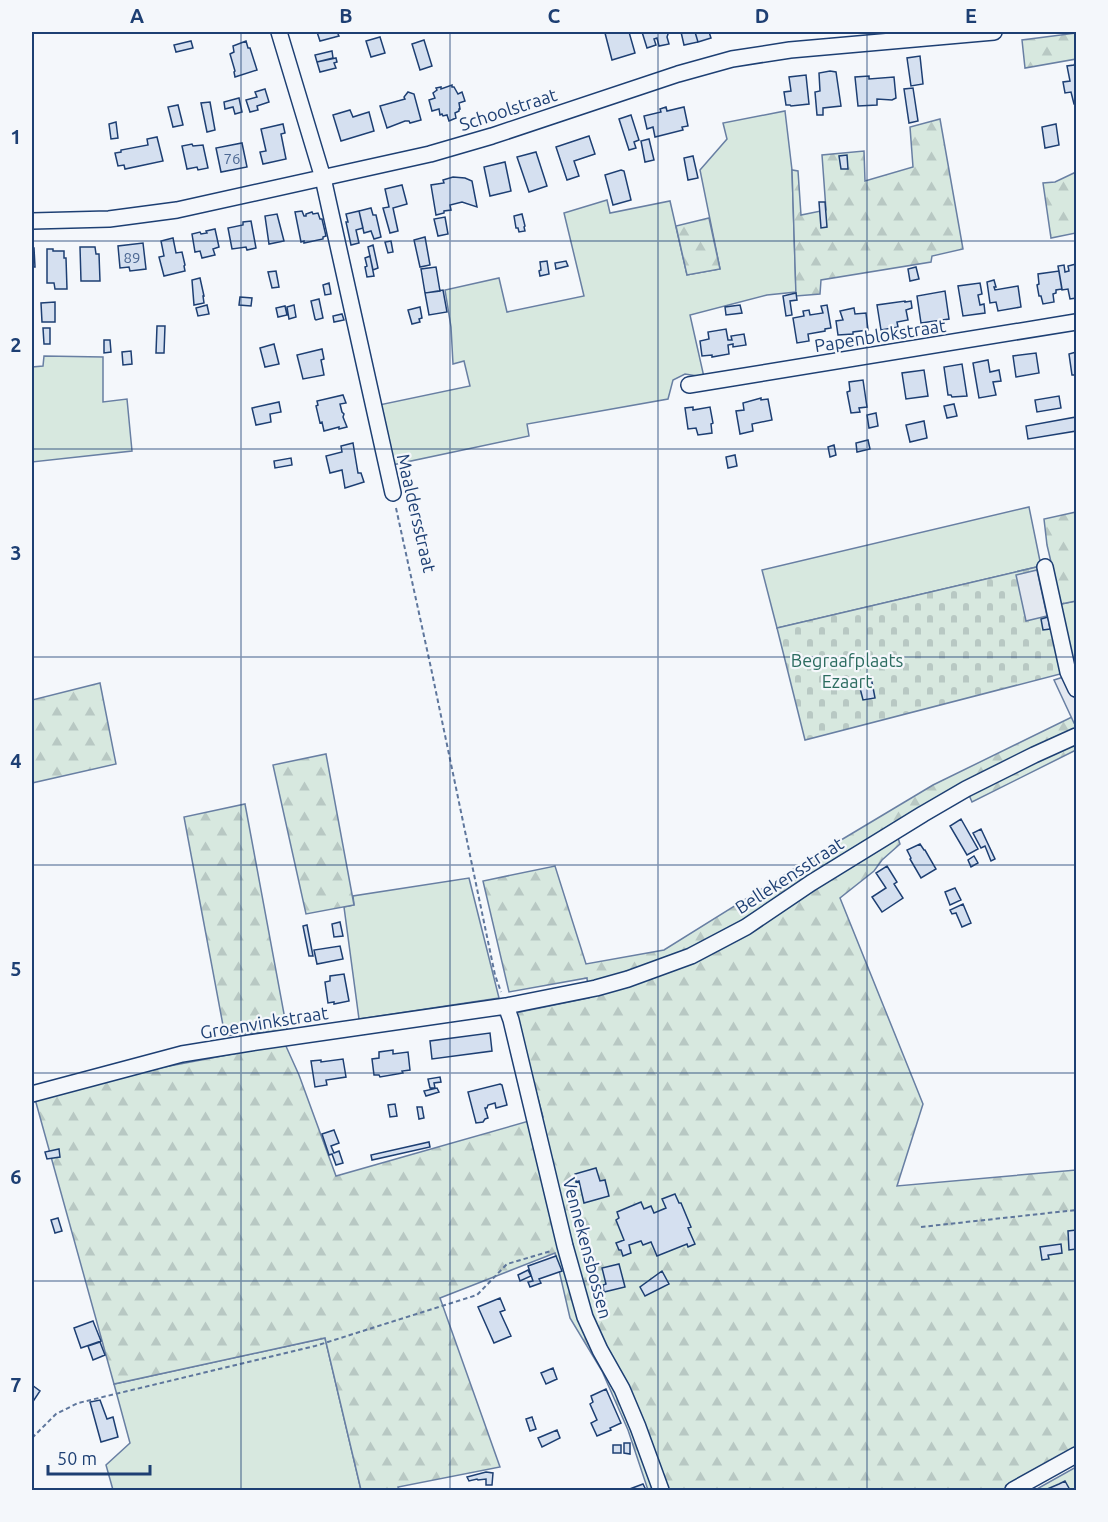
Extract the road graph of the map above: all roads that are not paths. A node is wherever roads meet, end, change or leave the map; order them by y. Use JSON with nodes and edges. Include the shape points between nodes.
{"nodes":[{"id":1,"x":279,"y":32,"type":"edge"},
{"id":2,"x":994,"y":32,"type":"edge"},
{"id":3,"x":323,"y":178,"type":"junction"},
{"id":4,"x":32,"y":221,"type":"edge"},
{"id":5,"x":1077,"y":322,"type":"edge"},
{"id":6,"x":689,"y":385,"type":"dead end"},
{"id":7,"x":393,"y":493,"type":"road end"},
{"id":8,"x":1045,"y":567,"type":"dead end"},
{"id":9,"x":1077,"y":689,"type":"edge"},
{"id":10,"x":1077,"y":736,"type":"edge"},
{"id":11,"x":506,"y":1006,"type":"junction"},
{"id":12,"x":32,"y":1094,"type":"edge"},
{"id":13,"x":1077,"y":1455,"type":"edge"},
{"id":14,"x":661,"y":1491,"type":"edge"},
{"id":15,"x":1013,"y":1491,"type":"edge"}],
"edges":[{"from":1,"to":3,"type":"street","name":"Maaldersstraat"},
{"from":2,"to":3,"type":"street","name":"Schoolstraat","via":[[790,50],[732,59],[452,148]]},
{"from":3,"to":4,"type":"street","name":"Schoolstraat","via":[[153,214]]},
{"from":3,"to":7,"type":"street","name":"Maaldersstraat"},
{"from":5,"to":6,"type":"street","name":"Papenblokstraat"},
{"from":8,"to":9,"type":"street","via":[[1068,672]]},
{"from":10,"to":11,"type":"street","name":"Bellekensstraat","via":[[923,813],[746,927],[691,956],[596,988]]},
{"from":11,"to":12,"type":"street","name":"Groenvinkstraat","via":[[182,1054]]},
{"from":11,"to":14,"type":"street","name":"Vennekensbossen","via":[[585,1317],[622,1389]]},
{"from":13,"to":15,"type":"street"}]}
